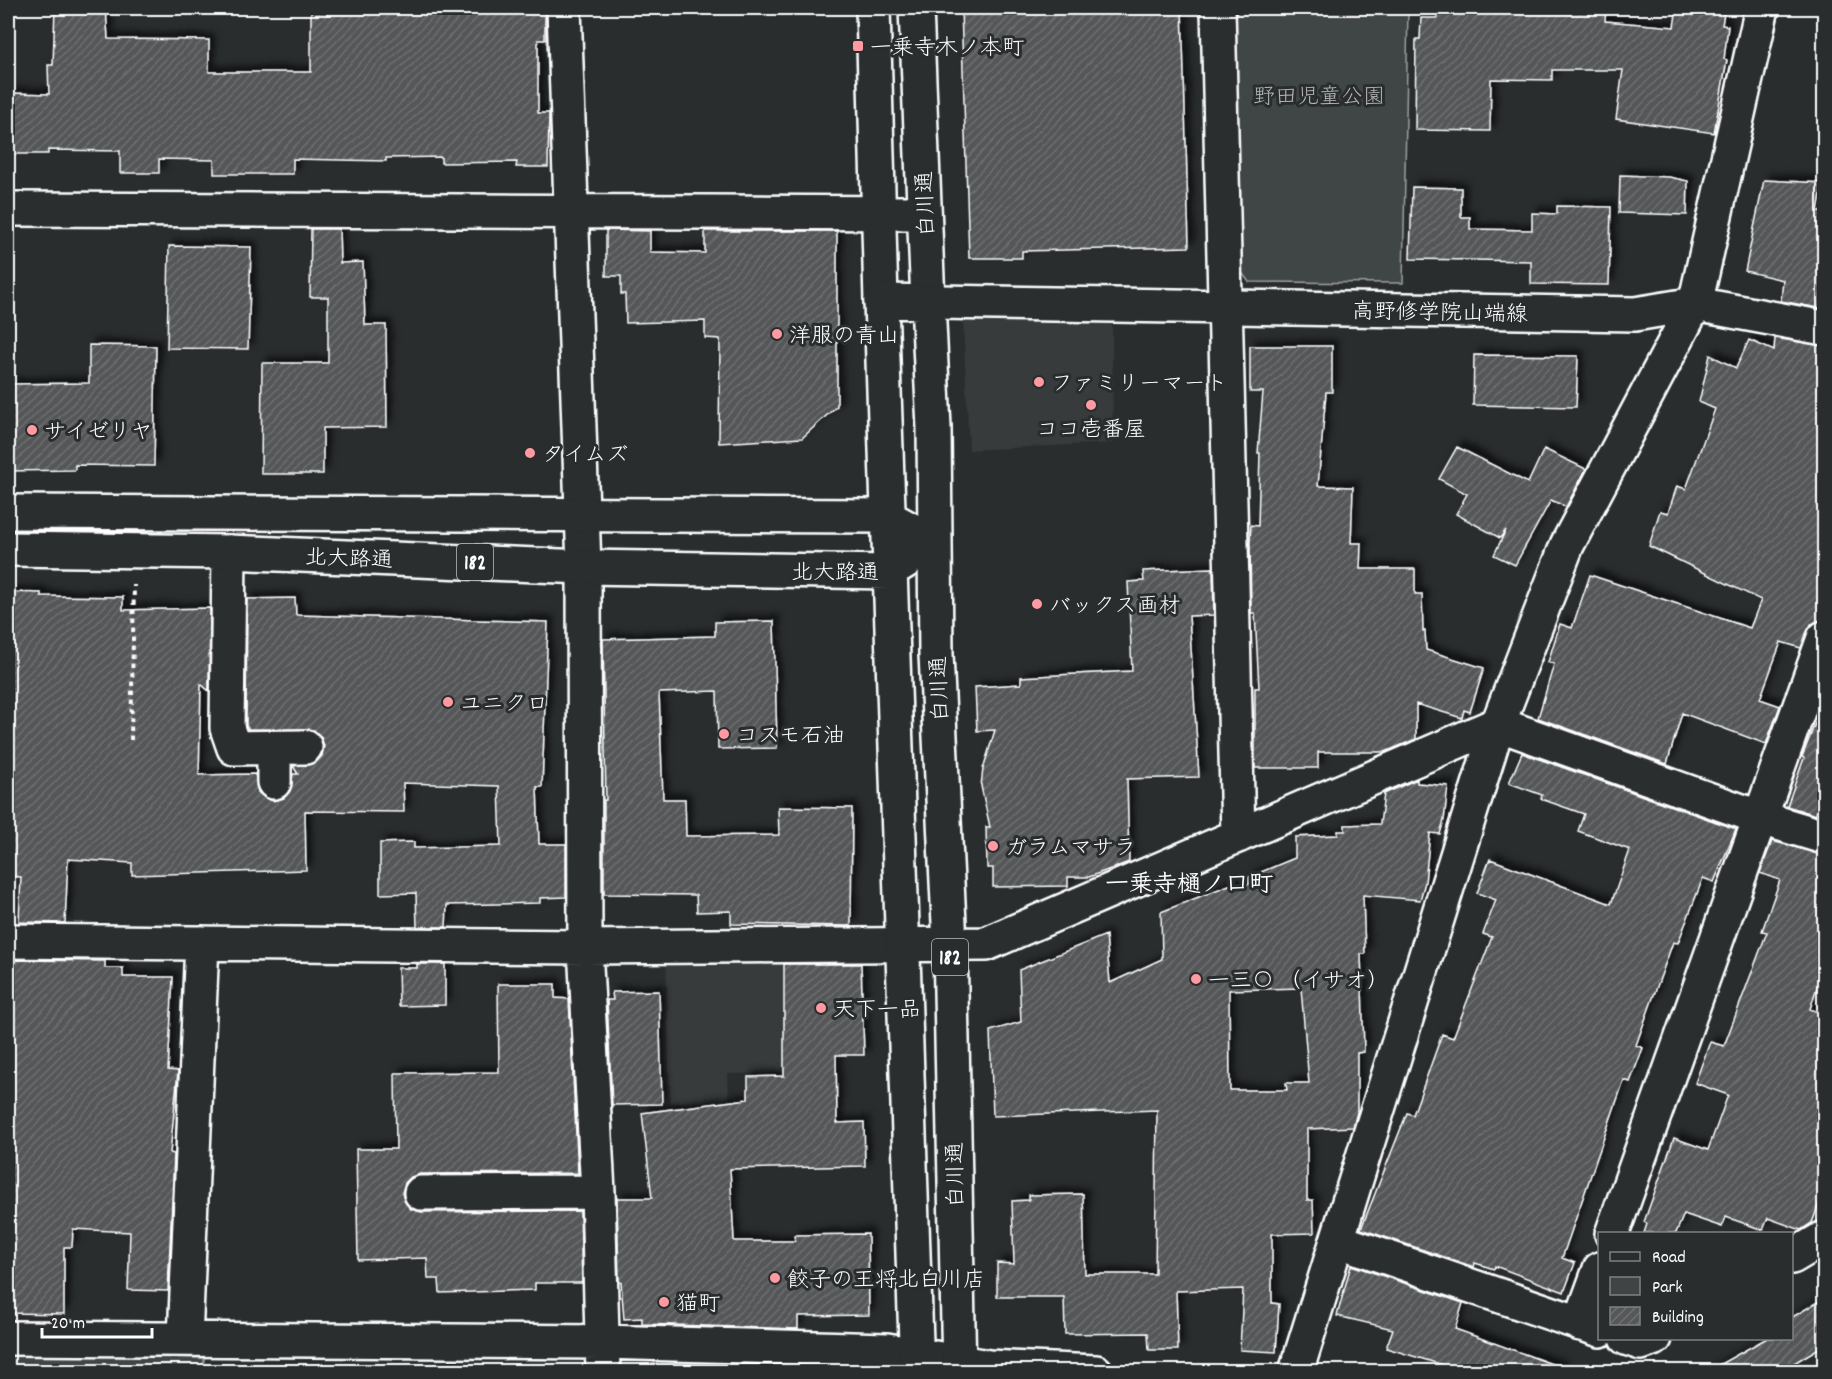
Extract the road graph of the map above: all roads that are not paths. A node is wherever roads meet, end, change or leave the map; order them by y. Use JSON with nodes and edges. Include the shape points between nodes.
{"nodes":[{"id":1,"x":564,"y":8,"type":"edge"},
{"id":2,"x":873,"y":8,"type":"edge"},
{"id":3,"x":916,"y":8,"type":"edge"},
{"id":4,"x":1218,"y":8,"type":"edge"},
{"id":5,"x":1762,"y":8,"type":"edge"},
{"id":6,"x":8,"y":209,"type":"edge"},
{"id":7,"x":571,"y":212,"type":"junction"},
{"id":8,"x":878,"y":213,"type":"junction"},
{"id":9,"x":924,"y":213,"type":"junction"},
{"id":10,"x":881,"y":300,"type":"junction"},
{"id":11,"x":928,"y":302,"type":"junction"},
{"id":12,"x":1695,"y":304,"type":"junction"},
{"id":13,"x":1225,"y":307,"type":"junction"},
{"id":14,"x":1824,"y":328,"type":"edge"},
{"id":15,"x":8,"y":512,"type":"edge"},
{"id":16,"x":582,"y":514,"type":"junction"},
{"id":17,"x":886,"y":516,"type":"junction"},
{"id":18,"x":935,"y":543,"type":"junction"},
{"id":19,"x":8,"y":549,"type":"edge"},
{"id":20,"x":229,"y":552,"type":"junction"},
{"id":21,"x":584,"y":567,"type":"junction"},
{"id":22,"x":888,"y":572,"type":"junction"},
{"id":23,"x":1824,"y":638,"type":"edge"},
{"id":24,"x":1498,"y":724,"type":"junction"},
{"id":25,"x":274,"y":782,"type":"dead end"},
{"id":26,"x":1761,"y":818,"type":"junction"},
{"id":27,"x":1238,"y":836,"type":"junction"},
{"id":28,"x":1824,"y":837,"type":"edge"},
{"id":29,"x":8,"y":941,"type":"edge"},
{"id":30,"x":202,"y":943,"type":"junction"},
{"id":31,"x":950,"y":944,"type":"junction"},
{"id":32,"x":904,"y":945,"type":"junction"},
{"id":33,"x":585,"y":947,"type":"junction"},
{"id":34,"x":598,"y":1192,"type":"junction"},
{"id":35,"x":421,"y":1193,"type":"dead end"},
{"id":36,"x":1612,"y":1232,"type":"edge"},
{"id":37,"x":1824,"y":1238,"type":"edge"},
{"id":38,"x":1339,"y":1241,"type":"junction"},
{"id":39,"x":1793,"y":1256,"type":"edge"},
{"id":40,"x":1598,"y":1275,"type":"edge"},
{"id":41,"x":1590,"y":1327,"type":"edge"},
{"id":42,"x":8,"y":1338,"type":"edge"},
{"id":43,"x":185,"y":1339,"type":"junction"},
{"id":44,"x":1632,"y":1340,"type":"edge"},
{"id":45,"x":1649,"y":1340,"type":"edge"},
{"id":46,"x":602,"y":1357,"type":"edge"},
{"id":47,"x":917,"y":1363,"type":"edge"},
{"id":48,"x":958,"y":1367,"type":"edge"},
{"id":49,"x":1096,"y":1371,"type":"edge"},
{"id":50,"x":1296,"y":1371,"type":"edge"}],
"edges":[{"from":1,"to":7,"type":"street"},
{"from":2,"to":8,"type":"street","name":"白川通"},
{"from":3,"to":9,"type":"street","name":"白川通"},
{"from":4,"to":13,"type":"street"},
{"from":5,"to":12,"type":"street"},
{"from":6,"to":7,"type":"street"},
{"from":7,"to":8,"type":"street"},
{"from":7,"to":16,"type":"street"},
{"from":8,"to":9,"type":"street"},
{"from":8,"to":10,"type":"street","name":"白川通"},
{"from":9,"to":11,"type":"street","name":"白川通"},
{"from":10,"to":11,"type":"street","name":"高野修学院山端線"},
{"from":10,"to":17,"type":"street","name":"白川通"},
{"from":11,"to":13,"type":"street","name":"高野修学院山端線"},
{"from":11,"to":18,"type":"street","name":"白川通"},
{"from":12,"to":13,"type":"street","name":"高野修学院山端線","via":[[1635,314]]},
{"from":12,"to":14,"type":"street"},
{"from":12,"to":24,"type":"street","via":[[1567,545]]},
{"from":13,"to":27,"type":"street"},
{"from":15,"to":16,"type":"street","name":"北大路通","number":"182"},
{"from":16,"to":17,"type":"street","name":"北大路通","number":"182"},
{"from":16,"to":21,"type":"street"},
{"from":17,"to":18,"type":"street","name":"北大路通","number":"182"},
{"from":17,"to":22,"type":"street","name":"白川通"},
{"from":18,"to":22,"type":"street","name":"北大路通"},
{"from":18,"to":31,"type":"street","name":"白川通","number":"182","via":[[936,654]]},
{"from":19,"to":20,"type":"street","name":"北大路通","number":"182"},
{"from":20,"to":21,"type":"street","name":"北大路通","number":"182"},
{"from":20,"to":25,"type":"street","via":[[226,728],[234,748],[290,748]]},
{"from":21,"to":22,"type":"street","name":"北大路通","number":"182"},
{"from":21,"to":33,"type":"street"},
{"from":22,"to":32,"type":"street","name":"白川通","number":"182"},
{"from":23,"to":26,"type":"street"},
{"from":24,"to":26,"type":"street"},
{"from":24,"to":27,"type":"street"},
{"from":24,"to":38,"type":"street"},
{"from":26,"to":28,"type":"street"},
{"from":26,"to":36,"type":"street"},
{"from":27,"to":31,"type":"street","via":[[986,944]]},
{"from":29,"to":30,"type":"street"},
{"from":30,"to":33,"type":"street"},
{"from":30,"to":43,"type":"street"},
{"from":31,"to":32,"type":"street"},
{"from":31,"to":48,"type":"street","name":"白川通","number":"182"},
{"from":32,"to":33,"type":"street"},
{"from":32,"to":47,"type":"street","name":"白川通","number":"182"},
{"from":33,"to":34,"type":"street"},
{"from":34,"to":35,"type":"street"},
{"from":34,"to":46,"type":"street"},
{"from":37,"to":39,"type":"street"},
{"from":38,"to":41,"type":"street"},
{"from":38,"to":50,"type":"street"},
{"from":40,"to":41,"type":"street"},
{"from":42,"to":43,"type":"street"},
{"from":43,"to":46,"type":"street"},
{"from":44,"to":45,"type":"street"},
{"from":46,"to":47,"type":"street","via":[[887,1350]]},
{"from":47,"to":48,"type":"street"},
{"from":48,"to":49,"type":"street"}]}
